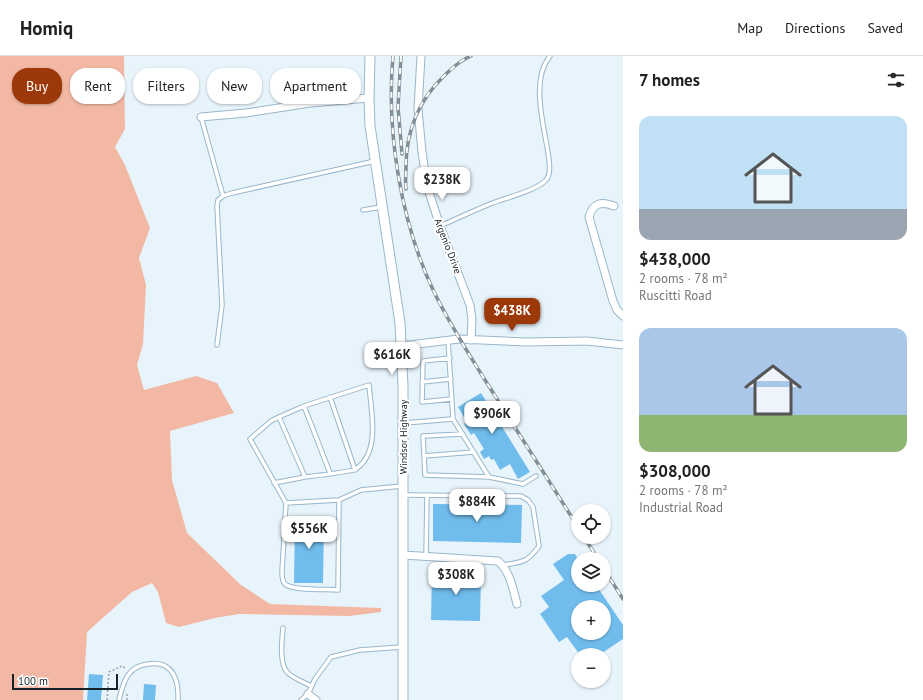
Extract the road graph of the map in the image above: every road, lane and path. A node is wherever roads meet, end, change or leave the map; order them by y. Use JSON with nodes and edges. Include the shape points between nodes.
{"nodes":[{"id":1,"x":370,"y":56,"type":"edge"},
{"id":2,"x":421,"y":56,"type":"edge"},
{"id":3,"x":550,"y":56,"type":"edge"},
{"id":4,"x":369,"y":98,"type":"junction"},
{"id":5,"x":201,"y":117,"type":"joint"},
{"id":6,"x":376,"y":161,"type":"junction"},
{"id":7,"x":223,"y":196,"type":"junction"},
{"id":8,"x":614,"y":206,"type":"dead end"},
{"id":9,"x":382,"y":207,"type":"junction"},
{"id":10,"x":363,"y":210,"type":"dead end"},
{"id":11,"x":440,"y":226,"type":"junction"},
{"id":12,"x":623,"y":316,"type":"edge"},
{"id":13,"x":448,"y":340,"type":"junction"},
{"id":14,"x":470,"y":340,"type":"junction"},
{"id":15,"x":217,"y":345,"type":"dead end"},
{"id":16,"x":623,"y":345,"type":"edge"},
{"id":17,"x":401,"y":346,"type":"junction"},
{"id":18,"x":450,"y":358,"type":"junction"},
{"id":19,"x":451,"y":379,"type":"junction"},
{"id":20,"x":422,"y":382,"type":"junction"},
{"id":21,"x":330,"y":397,"type":"junction"},
{"id":22,"x":452,"y":399,"type":"junction"},
{"id":23,"x":304,"y":406,"type":"junction"},
{"id":24,"x":279,"y":416,"type":"junction"},
{"id":25,"x":453,"y":419,"type":"junction"},
{"id":26,"x":403,"y":423,"type":"junction"},
{"id":27,"x":463,"y":434,"type":"junction"},
{"id":28,"x":474,"y":452,"type":"junction"},
{"id":29,"x":424,"y":456,"type":"junction"},
{"id":30,"x":355,"y":470,"type":"junction"},
{"id":31,"x":330,"y":473,"type":"junction"},
{"id":32,"x":489,"y":476,"type":"junction"},
{"id":33,"x":536,"y":476,"type":"dead end"},
{"id":34,"x":305,"y":477,"type":"junction"},
{"id":35,"x":274,"y":483,"type":"junction"},
{"id":36,"x":403,"y":490,"type":"junction"},
{"id":37,"x":427,"y":495,"type":"junction"},
{"id":38,"x":339,"y":500,"type":"junction"},
{"id":39,"x":286,"y":503,"type":"junction"},
{"id":40,"x":403,"y":555,"type":"junction"},
{"id":41,"x":426,"y":557,"type":"junction"},
{"id":42,"x":503,"y":565,"type":"junction"},
{"id":43,"x":517,"y":604,"type":"dead end"},
{"id":44,"x":283,"y":628,"type":"dead end"},
{"id":45,"x":403,"y":647,"type":"junction"},
{"id":46,"x":312,"y":686,"type":"junction"},
{"id":47,"x":308,"y":694,"type":"junction"},
{"id":48,"x":119,"y":700,"type":"edge"},
{"id":49,"x":178,"y":700,"type":"edge"},
{"id":50,"x":301,"y":700,"type":"edge"},
{"id":51,"x":316,"y":700,"type":"edge"},
{"id":52,"x":403,"y":700,"type":"edge"}],
"edges":[{"from":1,"to":4,"type":"main road","name":"Windsor Highway"},
{"from":2,"to":11,"type":"street","name":"Argenio Drive","via":[[418,109],[422,152],[427,186]]},
{"from":3,"to":11,"type":"lane","via":[[543,66],[539,83],[542,120],[551,168],[549,176],[540,186]]},
{"from":4,"to":5,"type":"street"},
{"from":4,"to":6,"type":"main road","name":"Windsor Highway","via":[[370,126]]},
{"from":5,"to":7,"type":"lane"},
{"from":6,"to":7,"type":"lane"},
{"from":6,"to":9,"type":"main road","name":"Windsor Highway"},
{"from":7,"to":15,"type":"lane","via":[[218,200],[217,206],[222,305]]},
{"from":8,"to":12,"type":"street","via":[[600,203],[594,206],[589,217],[613,301]]},
{"from":9,"to":10,"type":"lane"},
{"from":9,"to":17,"type":"main road","name":"Windsor Highway","via":[[400,323]]},
{"from":11,"to":14,"type":"street","name":"Argenio Drive","via":[[470,305]]},
{"from":13,"to":14,"type":"street"},
{"from":13,"to":17,"type":"street"},
{"from":13,"to":18,"type":"lane"},
{"from":14,"to":16,"type":"street","via":[[587,341]]},
{"from":17,"to":26,"type":"main road","name":"Windsor Highway"},
{"from":18,"to":19,"type":"lane"},
{"from":18,"to":20,"type":"lane","via":[[423,361]]},
{"from":19,"to":20,"type":"lane"},
{"from":19,"to":22,"type":"lane"},
{"from":20,"to":22,"type":"lane","via":[[422,402]]},
{"from":21,"to":23,"type":"lane"},
{"from":21,"to":30,"type":"lane"},
{"from":21,"to":30,"type":"lane","via":[[369,385],[372,445],[368,458]]},
{"from":22,"to":25,"type":"lane"},
{"from":23,"to":24,"type":"lane"},
{"from":23,"to":31,"type":"lane"},
{"from":24,"to":34,"type":"lane"},
{"from":24,"to":35,"type":"lane","via":[[250,439]]},
{"from":25,"to":26,"type":"lane"},
{"from":25,"to":27,"type":"lane"},
{"from":26,"to":36,"type":"main road","name":"Windsor Highway"},
{"from":27,"to":28,"type":"lane"},
{"from":27,"to":29,"type":"lane","via":[[423,436]]},
{"from":28,"to":29,"type":"lane"},
{"from":28,"to":32,"type":"lane"},
{"from":29,"to":32,"type":"lane","via":[[425,475]]},
{"from":30,"to":31,"type":"lane"},
{"from":31,"to":34,"type":"lane"},
{"from":32,"to":33,"type":"lane","via":[[523,484]]},
{"from":34,"to":35,"type":"lane"},
{"from":35,"to":39,"type":"lane"},
{"from":36,"to":37,"type":"lane"},
{"from":36,"to":38,"type":"lane","via":[[362,490]]},
{"from":36,"to":40,"type":"main road","name":"Windsor Highway"},
{"from":37,"to":41,"type":"lane"},
{"from":37,"to":42,"type":"lane","via":[[521,496],[528,500],[533,507],[539,546],[523,562]]},
{"from":38,"to":39,"type":"lane"},
{"from":38,"to":39,"type":"lane","via":[[338,590],[294,588],[286,586],[283,582]]},
{"from":40,"to":41,"type":"street"},
{"from":40,"to":45,"type":"main road","name":"Windsor Highway"},
{"from":41,"to":42,"type":"street","via":[[494,560]]},
{"from":42,"to":43,"type":"street","via":[[510,578]]},
{"from":44,"to":46,"type":"lane","via":[[284,667],[287,672]]},
{"from":45,"to":46,"type":"lane","via":[[360,650],[331,657]]},
{"from":45,"to":52,"type":"main road","name":"Windsor Highway"},
{"from":46,"to":47,"type":"lane"},
{"from":47,"to":50,"type":"lane"},
{"from":47,"to":51,"type":"street"},
{"from":48,"to":49,"type":"lane","via":[[129,674],[140,665],[150,663],[164,664],[171,670],[178,689]]}]}
